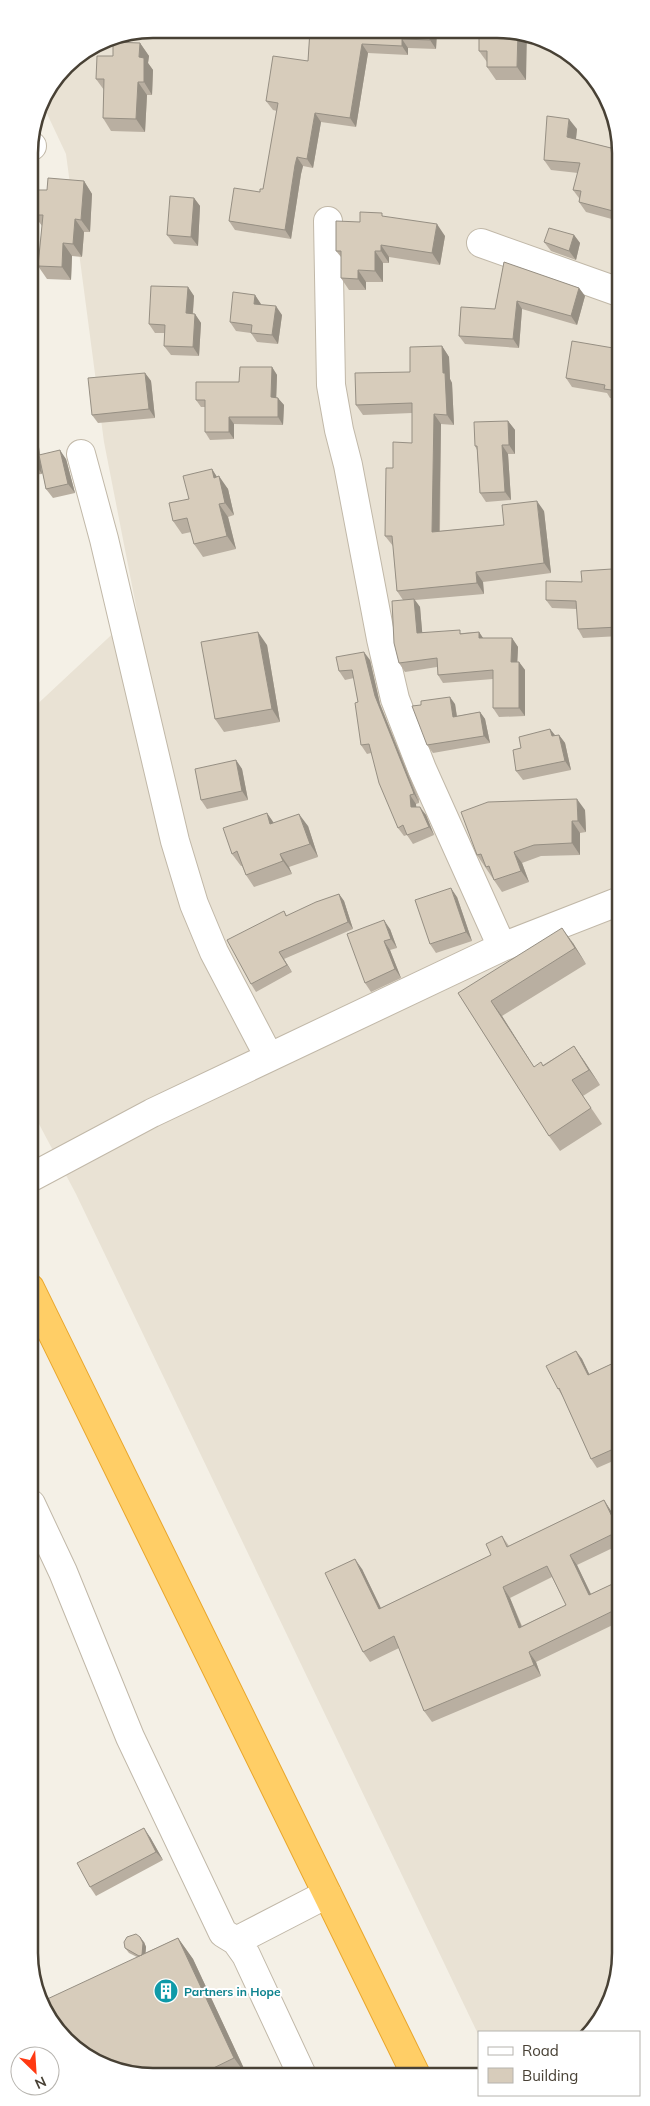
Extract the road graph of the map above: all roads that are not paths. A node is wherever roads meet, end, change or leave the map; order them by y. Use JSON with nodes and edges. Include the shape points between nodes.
{"nodes":[{"id":1,"x":328,"y":221,"type":"dead end"},
{"id":2,"x":481,"y":243,"type":"dead end"},
{"id":3,"x":612,"y":290,"type":"edge"},
{"id":4,"x":81,"y":454,"type":"dead end"},
{"id":5,"x":611,"y":905,"type":"edge"},
{"id":6,"x":502,"y":946,"type":"junction"},
{"id":7,"x":269,"y":1057,"type":"junction"},
{"id":8,"x":38,"y":1174,"type":"edge"},
{"id":9,"x":38,"y":1304,"type":"edge"},
{"id":10,"x":38,"y":1520,"type":"edge"},
{"id":11,"x":327,"y":1894,"type":"junction"},
{"id":12,"x":236,"y":1941,"type":"junction"},
{"id":13,"x":299,"y":2068,"type":"edge"},
{"id":14,"x":413,"y":2068,"type":"edge"}],
"edges":[{"from":1,"to":6,"type":"street","via":[[331,385],[395,699],[422,769]]},
{"from":2,"to":3,"type":"street"},
{"from":4,"to":7,"type":"street","via":[[175,841],[194,904],[214,952]]},
{"from":5,"to":6,"type":"street"},
{"from":6,"to":7,"type":"street"},
{"from":7,"to":8,"type":"street","via":[[152,1113]]},
{"from":9,"to":11,"type":"highway"},
{"from":10,"to":12,"type":"street","via":[[63,1572],[134,1746],[223,1933]]},
{"from":11,"to":12,"type":"street"},
{"from":11,"to":14,"type":"highway"},
{"from":12,"to":13,"type":"street","via":[[246,1955]]}]}
